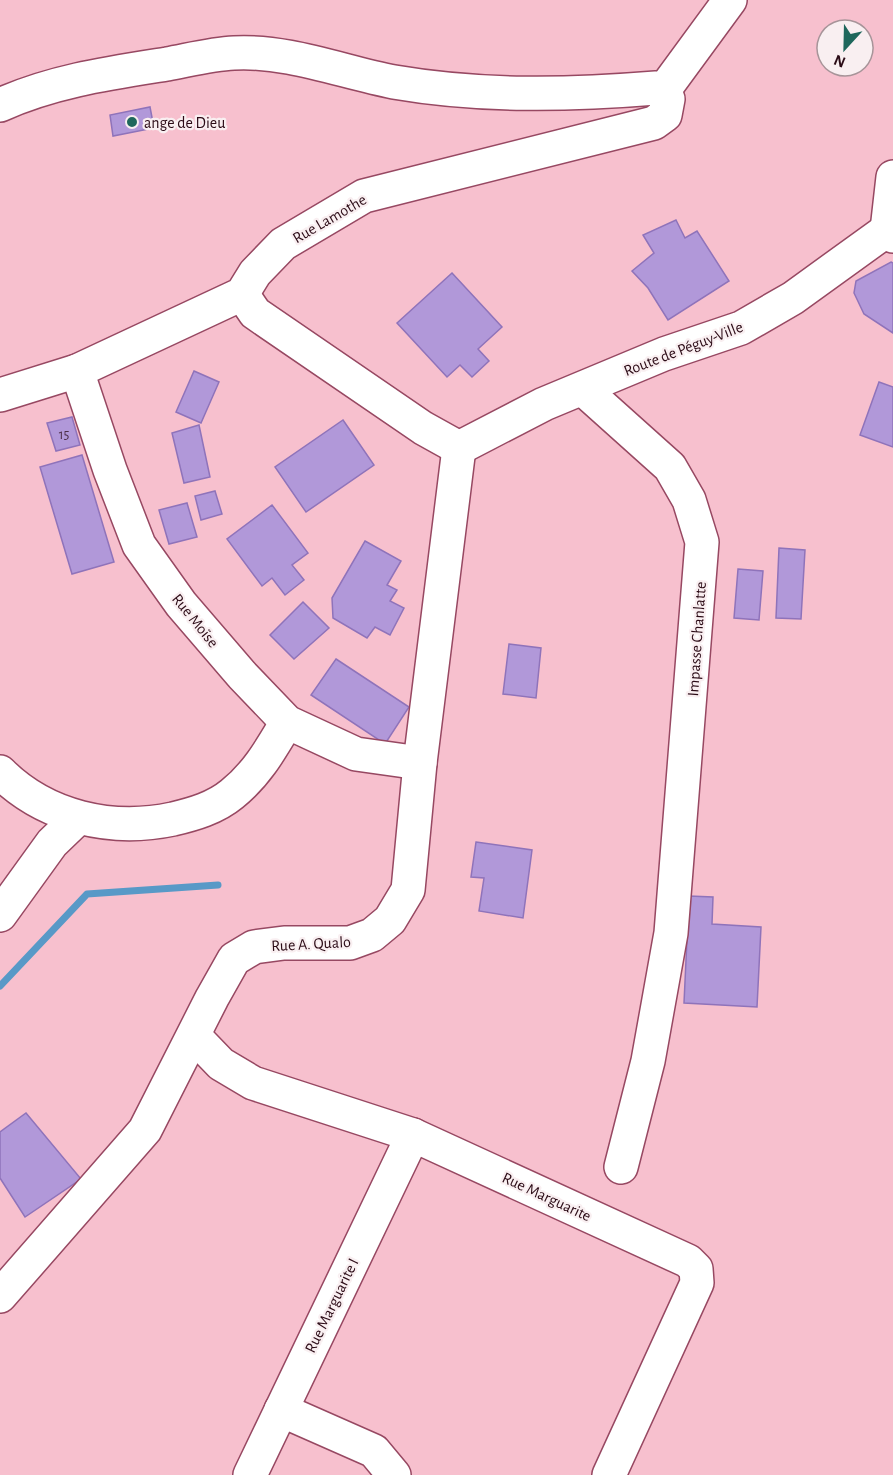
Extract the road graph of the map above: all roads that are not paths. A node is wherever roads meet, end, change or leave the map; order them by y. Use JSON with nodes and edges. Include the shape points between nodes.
{"nodes":[{"id":1,"x":730,"y":0,"type":"edge"},
{"id":2,"x":664,"y":90,"type":"junction"},
{"id":3,"x":0,"y":105,"type":"edge"},
{"id":4,"x":893,"y":177,"type":"edge"},
{"id":5,"x":890,"y":233,"type":"edge"},
{"id":6,"x":242,"y":294,"type":"junction"},
{"id":7,"x":77,"y":371,"type":"junction"},
{"id":8,"x":583,"y":389,"type":"junction"},
{"id":9,"x":0,"y":395,"type":"edge"},
{"id":10,"x":459,"y":448,"type":"junction"},
{"id":11,"x":287,"y":722,"type":"junction"},
{"id":12,"x":420,"y":762,"type":"junction"},
{"id":13,"x":0,"y":772,"type":"edge"},
{"id":14,"x":78,"y":818,"type":"junction"},
{"id":15,"x":0,"y":915,"type":"edge"},
{"id":16,"x":194,"y":1036,"type":"junction"},
{"id":17,"x":413,"y":1135,"type":"junction"},
{"id":18,"x":621,"y":1167,"type":"dead end"},
{"id":19,"x":0,"y":1296,"type":"edge"},
{"id":20,"x":281,"y":1410,"type":"junction"},
{"id":21,"x":615,"y":1473,"type":"edge"},
{"id":22,"x":250,"y":1475,"type":"edge"},
{"id":23,"x":394,"y":1475,"type":"edge"}],
"edges":[{"from":1,"to":2,"type":"street"},
{"from":2,"to":3,"type":"street","via":[[566,95],[467,91],[394,82],[283,57],[234,53],[84,78],[33,90]]},
{"from":2,"to":6,"type":"street","name":"Rue Lamothe","via":[[668,99],[665,115],[654,123],[364,196],[284,244],[255,273]]},
{"from":4,"to":5,"type":"street"},
{"from":5,"to":8,"type":"street","name":"Route de Péguy-Ville","via":[[741,328],[664,354]]},
{"from":6,"to":7,"type":"street"},
{"from":6,"to":10,"type":"street","via":[[255,313],[423,428]]},
{"from":7,"to":9,"type":"street"},
{"from":7,"to":11,"type":"street","name":"Rue Moïse","via":[[139,545],[181,604]]},
{"from":8,"to":10,"type":"street","name":"Route de Péguy-Ville","via":[[543,404]]},
{"from":8,"to":18,"type":"street","name":"Impasse Chanlatte","via":[[670,467],[689,500],[702,542],[671,933],[648,1061]]},
{"from":10,"to":12,"type":"street","name":"Rue A. Qualo"},
{"from":11,"to":12,"type":"street","name":"Rue Moïse","via":[[356,754]]},
{"from":11,"to":14,"type":"street","via":[[258,770],[231,795],[209,808],[148,824],[113,825]]},
{"from":12,"to":16,"type":"street","name":"Rue A. Qualo","via":[[408,890],[390,920],[372,935],[350,943],[254,947],[234,959]]},
{"from":13,"to":14,"type":"street","via":[[13,786]]},
{"from":14,"to":15,"type":"street","via":[[52,843]]},
{"from":16,"to":17,"type":"street","name":"Rue Marguarite","via":[[221,1064],[253,1083]]},
{"from":16,"to":19,"type":"street","name":"Rue A. Qualo","via":[[145,1130]]},
{"from":17,"to":20,"type":"street","name":"Rue Marguarite I"},
{"from":17,"to":21,"type":"street","name":"Rue Marguarite","via":[[688,1261],[696,1269],[697,1283]]},
{"from":20,"to":22,"type":"street","name":"Rue Marguarite I"},
{"from":20,"to":23,"type":"street","via":[[374,1451]]}]}
